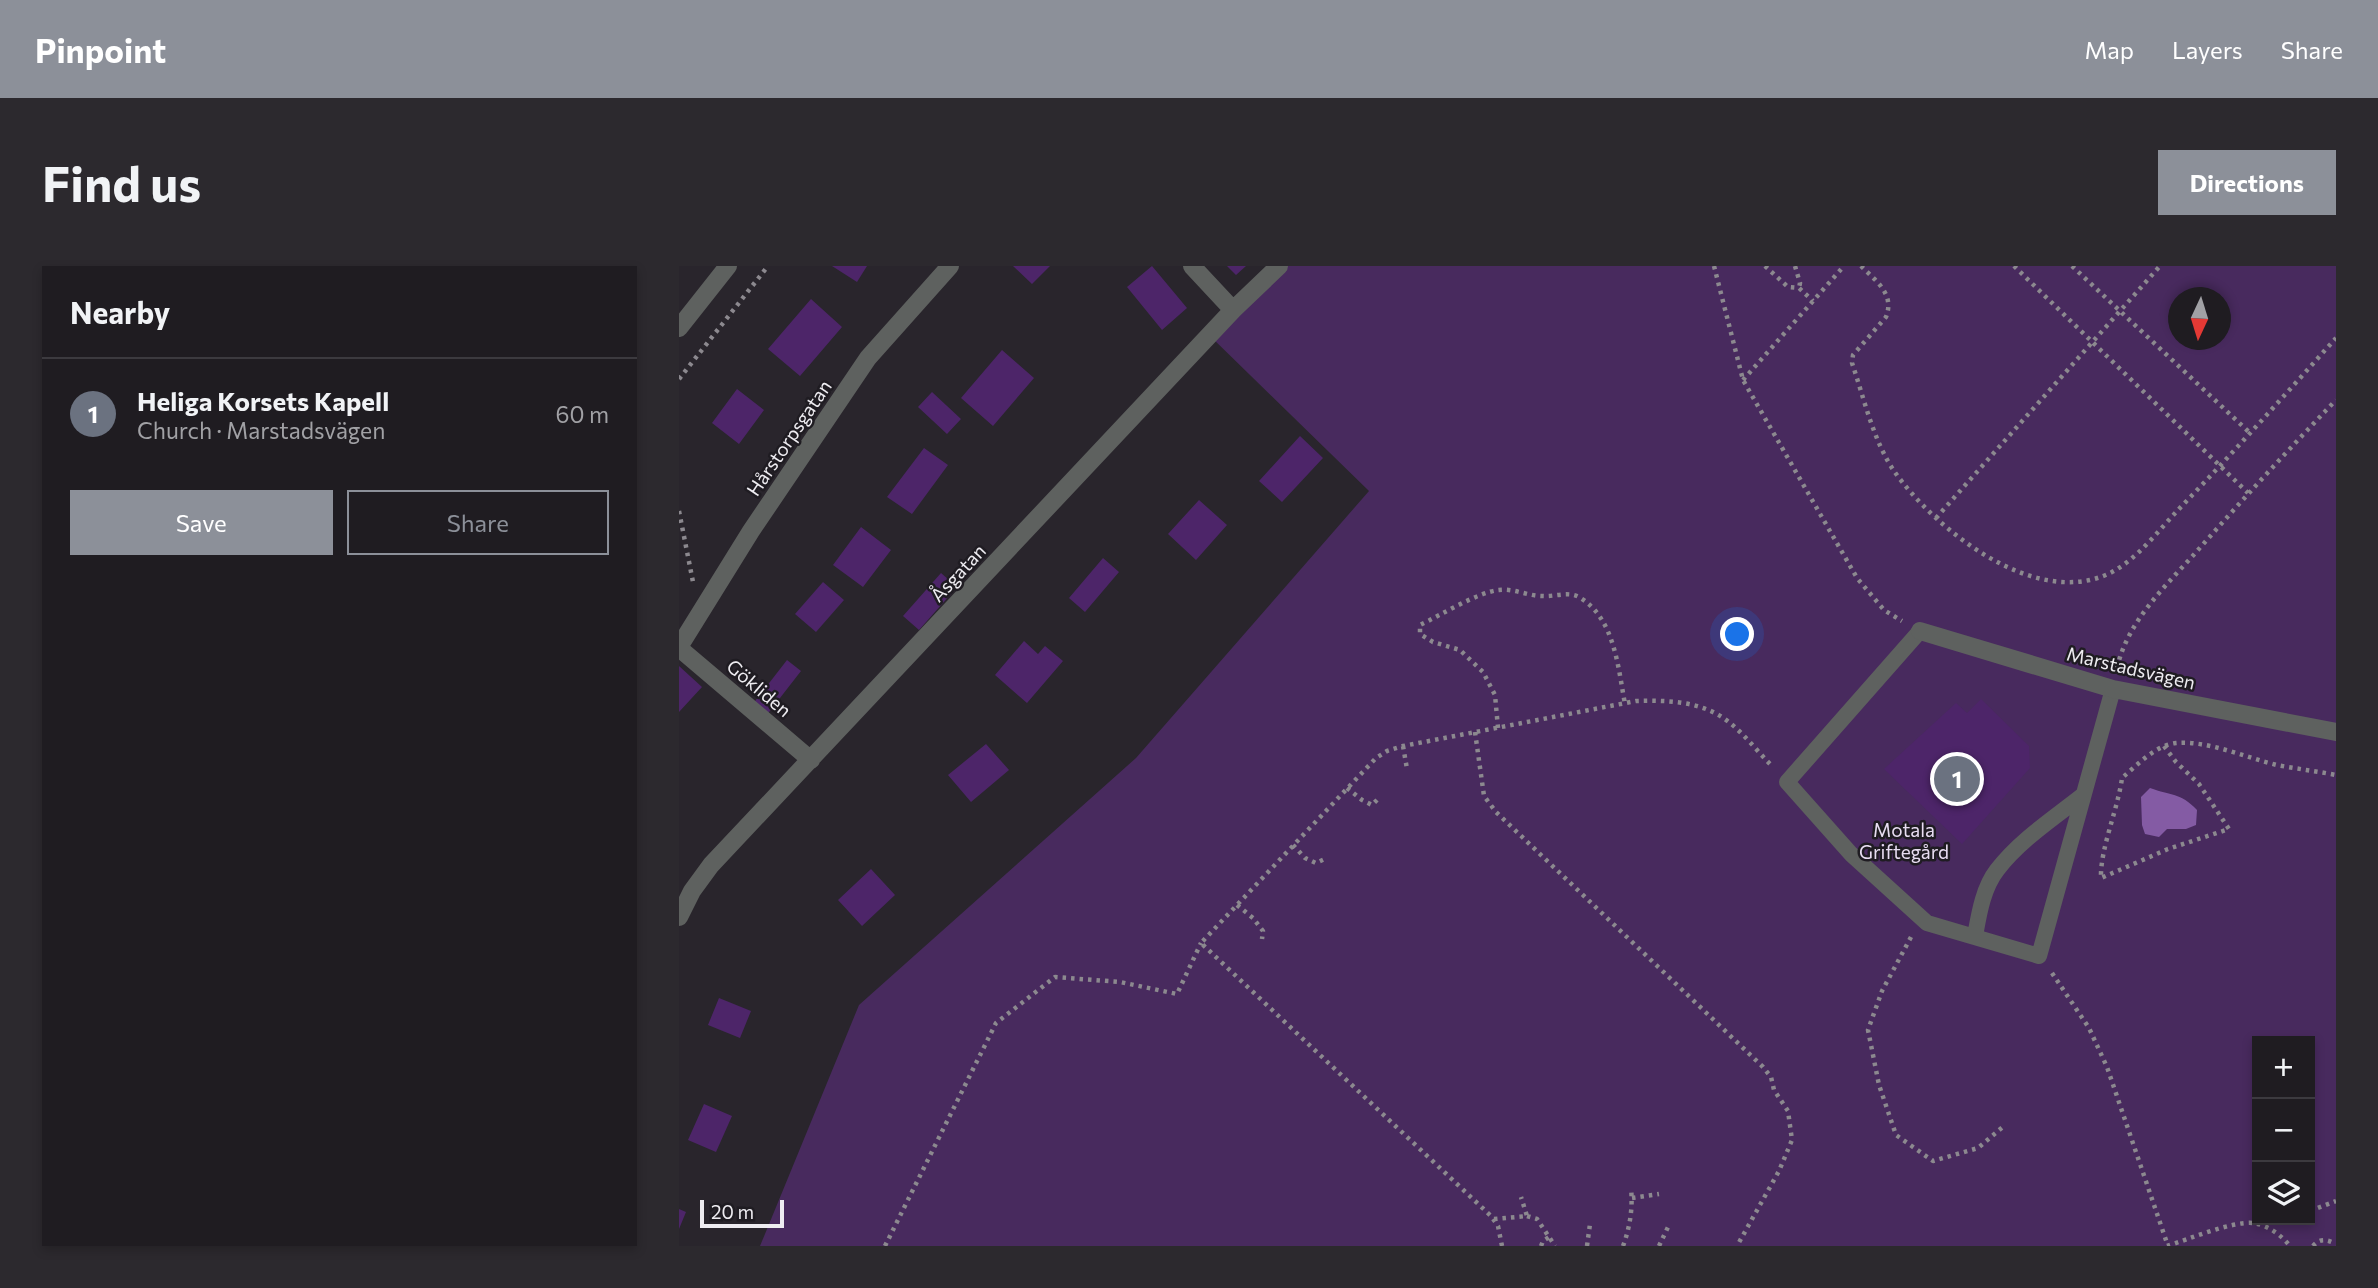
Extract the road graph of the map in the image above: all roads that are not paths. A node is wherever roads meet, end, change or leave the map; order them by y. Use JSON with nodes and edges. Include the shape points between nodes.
{"nodes":[{"id":1,"x":728,"y":266,"type":"edge"},
{"id":2,"x":950,"y":266,"type":"edge"},
{"id":3,"x":1192,"y":266,"type":"edge"},
{"id":4,"x":1279,"y":266,"type":"edge"},
{"id":5,"x":1233,"y":310,"type":"junction"},
{"id":6,"x":679,"y":328,"type":"edge"},
{"id":7,"x":1920,"y":631,"type":"joint"},
{"id":8,"x":679,"y":648,"type":"edge"},
{"id":9,"x":2113,"y":689,"type":"junction"},
{"id":10,"x":2336,"y":732,"type":"edge"},
{"id":11,"x":811,"y":760,"type":"junction"},
{"id":12,"x":2084,"y":795,"type":"junction"},
{"id":13,"x":679,"y":917,"type":"edge"},
{"id":14,"x":1975,"y":936,"type":"junction"}],
"edges":[{"from":1,"to":6,"type":"street"},
{"from":2,"to":8,"type":"street","name":"Hårstorpsgatan","via":[[868,358],[751,531]]},
{"from":3,"to":5,"type":"street"},
{"from":4,"to":5,"type":"street","name":"Åsgatan"},
{"from":5,"to":11,"type":"street","name":"Åsgatan"},
{"from":7,"to":9,"type":"street","name":"Marstadsvägen"},
{"from":7,"to":14,"type":"lane","via":[[1787,782],[1851,854],[1927,923]]},
{"from":8,"to":11,"type":"street","name":"Gökliden"},
{"from":9,"to":10,"type":"street","name":"Marstadsvägen"},
{"from":9,"to":12,"type":"lane"},
{"from":11,"to":13,"type":"street","name":"Åsgatan","via":[[711,865]]},
{"from":12,"to":14,"type":"lane","via":[[2026,840],[1996,871],[1982,900]]},
{"from":12,"to":14,"type":"lane","via":[[2039,956]]}]}
